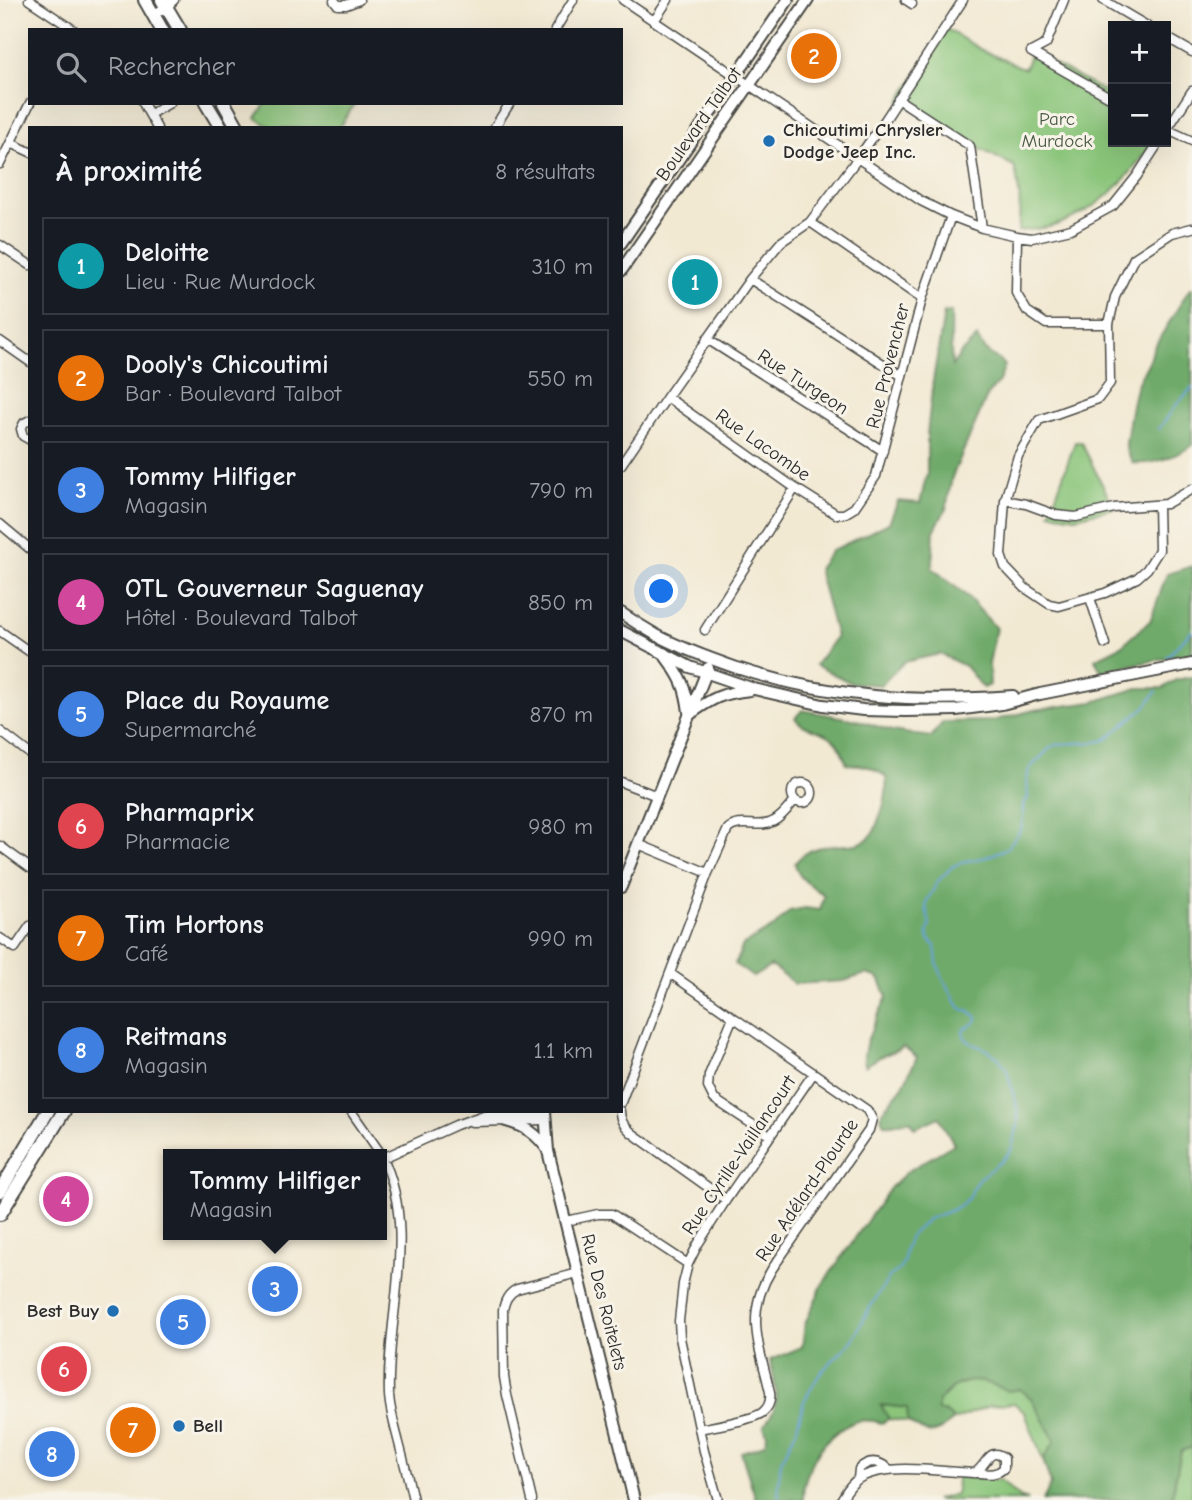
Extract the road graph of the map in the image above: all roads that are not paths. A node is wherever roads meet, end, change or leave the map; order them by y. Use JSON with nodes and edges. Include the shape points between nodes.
{"nodes":[{"id":1,"x":29,"y":0,"type":"edge"},
{"id":2,"x":334,"y":0,"type":"edge"},
{"id":3,"x":359,"y":0,"type":"edge"},
{"id":4,"x":573,"y":0,"type":"edge"},
{"id":5,"x":623,"y":0,"type":"edge"},
{"id":6,"x":668,"y":0,"type":"edge"},
{"id":7,"x":789,"y":0,"type":"edge"},
{"id":8,"x":808,"y":0,"type":"edge"},
{"id":9,"x":963,"y":0,"type":"edge"},
{"id":10,"x":1064,"y":0,"type":"edge"},
{"id":11,"x":1102,"y":0,"type":"edge"},
{"id":12,"x":167,"y":3,"type":"edge"},
{"id":13,"x":149,"y":4,"type":"edge"},
{"id":14,"x":654,"y":21,"type":"junction"},
{"id":15,"x":1138,"y":21,"type":"edge"},
{"id":16,"x":71,"y":28,"type":"edge"},
{"id":17,"x":161,"y":28,"type":"edge"},
{"id":18,"x":179,"y":28,"type":"edge"},
{"id":19,"x":556,"y":28,"type":"edge"},
{"id":20,"x":1171,"y":40,"type":"edge"},
{"id":21,"x":1192,"y":52,"type":"edge"},
{"id":22,"x":736,"y":76,"type":"junction"},
{"id":23,"x":749,"y":85,"type":"junction"},
{"id":24,"x":1192,"y":91,"type":"edge"},
{"id":25,"x":1108,"y":96,"type":"edge"},
{"id":26,"x":898,"y":99,"type":"junction"},
{"id":27,"x":29,"y":105,"type":"edge"},
{"id":28,"x":144,"y":105,"type":"edge"},
{"id":29,"x":166,"y":105,"type":"edge"},
{"id":30,"x":207,"y":105,"type":"edge"},
{"id":31,"x":225,"y":105,"type":"edge"},
{"id":32,"x":509,"y":105,"type":"edge"},
{"id":33,"x":150,"y":114,"type":"junction"},
{"id":34,"x":1171,"y":122,"type":"edge"},
{"id":35,"x":157,"y":126,"type":"edge"},
{"id":36,"x":220,"y":126,"type":"edge"},
{"id":37,"x":237,"y":126,"type":"edge"},
{"id":38,"x":495,"y":126,"type":"edge"},
{"id":39,"x":1171,"y":132,"type":"edge"},
{"id":40,"x":1192,"y":141,"type":"edge"},
{"id":41,"x":11,"y":143,"type":"junction"},
{"id":42,"x":1156,"y":147,"type":"edge"},
{"id":43,"x":28,"y":151,"type":"edge"},
{"id":44,"x":858,"y":158,"type":"junction"},
{"id":45,"x":0,"y":164,"type":"edge"},
{"id":46,"x":950,"y":216,"type":"junction"},
{"id":47,"x":810,"y":222,"type":"junction"},
{"id":48,"x":982,"y":228,"type":"junction"},
{"id":49,"x":1192,"y":228,"type":"edge"},
{"id":50,"x":1017,"y":236,"type":"junction"},
{"id":51,"x":623,"y":240,"type":"edge"},
{"id":52,"x":0,"y":244,"type":"edge"},
{"id":53,"x":28,"y":264,"type":"edge"},
{"id":54,"x":623,"y":268,"type":"edge"},
{"id":55,"x":750,"y":279,"type":"junction"},
{"id":56,"x":922,"y":299,"type":"junction"},
{"id":57,"x":1109,"y":324,"type":"junction"},
{"id":58,"x":707,"y":339,"type":"junction"},
{"id":59,"x":0,"y":341,"type":"edge"},
{"id":60,"x":28,"y":361,"type":"edge"},
{"id":61,"x":902,"y":376,"type":"junction"},
{"id":62,"x":667,"y":397,"type":"junction"},
{"id":63,"x":28,"y":422,"type":"edge"},
{"id":64,"x":28,"y":439,"type":"edge"},
{"id":65,"x":883,"y":451,"type":"junction"},
{"id":66,"x":623,"y":462,"type":"edge"},
{"id":67,"x":796,"y":488,"type":"junction"},
{"id":68,"x":1192,"y":489,"type":"edge"},
{"id":69,"x":1005,"y":500,"type":"junction"},
{"id":70,"x":1158,"y":505,"type":"junction"},
{"id":71,"x":844,"y":514,"type":"joint"},
{"id":72,"x":0,"y":524,"type":"edge"},
{"id":73,"x":28,"y":546,"type":"edge"},
{"id":74,"x":1090,"y":598,"type":"junction"},
{"id":75,"x":623,"y":614,"type":"edge"},
{"id":76,"x":705,"y":630,"type":"dead end"},
{"id":77,"x":0,"y":631,"type":"edge"},
{"id":78,"x":623,"y":632,"type":"edge"},
{"id":79,"x":1105,"y":643,"type":"dead end"},
{"id":80,"x":28,"y":651,"type":"edge"},
{"id":81,"x":665,"y":655,"type":"junction"},
{"id":82,"x":711,"y":659,"type":"junction"},
{"id":83,"x":1192,"y":664,"type":"edge"},
{"id":84,"x":706,"y":673,"type":"junction"},
{"id":85,"x":754,"y":690,"type":"junction"},
{"id":86,"x":1040,"y":694,"type":"junction"},
{"id":87,"x":689,"y":715,"type":"junction"},
{"id":88,"x":0,"y":731,"type":"edge"},
{"id":89,"x":28,"y":752,"type":"edge"},
{"id":90,"x":623,"y":783,"type":"edge"},
{"id":91,"x":657,"y":796,"type":"junction"},
{"id":92,"x":796,"y":800,"type":"dead end"},
{"id":93,"x":638,"y":844,"type":"junction"},
{"id":94,"x":0,"y":846,"type":"edge"},
{"id":95,"x":28,"y":865,"type":"edge"},
{"id":96,"x":708,"y":873,"type":"junction"},
{"id":97,"x":623,"y":882,"type":"edge"},
{"id":98,"x":28,"y":929,"type":"edge"},
{"id":99,"x":0,"y":938,"type":"edge"},
{"id":100,"x":671,"y":974,"type":"junction"},
{"id":101,"x":733,"y":1017,"type":"junction"},
{"id":102,"x":813,"y":1074,"type":"junction"},
{"id":103,"x":623,"y":1097,"type":"edge"},
{"id":104,"x":47,"y":1113,"type":"edge"},
{"id":105,"x":63,"y":1113,"type":"edge"},
{"id":106,"x":352,"y":1113,"type":"edge"},
{"id":107,"x":620,"y":1113,"type":"edge"},
{"id":108,"x":510,"y":1115,"type":"edge"},
{"id":109,"x":545,"y":1115,"type":"edge"},
{"id":110,"x":770,"y":1136,"type":"junction"},
{"id":111,"x":377,"y":1149,"type":"edge"},
{"id":112,"x":548,"y":1150,"type":"junction"},
{"id":113,"x":387,"y":1154,"type":"edge"},
{"id":114,"x":387,"y":1174,"type":"edge"},
{"id":115,"x":0,"y":1191,"type":"edge"},
{"id":116,"x":726,"y":1200,"type":"junction"},
{"id":117,"x":0,"y":1214,"type":"edge"},
{"id":118,"x":566,"y":1220,"type":"junction"},
{"id":119,"x":688,"y":1264,"type":"junction"},
{"id":120,"x":579,"y":1273,"type":"junction"},
{"id":121,"x":699,"y":1429,"type":"junction"},
{"id":122,"x":974,"y":1473,"type":"dead end"},
{"id":123,"x":413,"y":1500,"type":"edge"},
{"id":124,"x":532,"y":1500,"type":"edge"},
{"id":125,"x":634,"y":1500,"type":"edge"},
{"id":126,"x":718,"y":1500,"type":"edge"},
{"id":127,"x":841,"y":1500,"type":"edge"}],
"edges":[{"from":1,"to":16,"type":"street"},
{"from":2,"to":3,"type":"street","via":[[346,5]]},
{"from":4,"to":19,"type":"street"},
{"from":5,"to":14,"type":"street"},
{"from":6,"to":14,"type":"street"},
{"from":7,"to":22,"type":"main road","name":"Boulevard Talbot"},
{"from":8,"to":23,"type":"main road","name":"Boulevard Talbot"},
{"from":9,"to":26,"type":"street"},
{"from":10,"to":25,"type":"street","via":[[1046,44],[1031,52]]},
{"from":11,"to":15,"type":"street"},
{"from":12,"to":13,"type":"street"},
{"from":12,"to":18,"type":"main road"},
{"from":13,"to":17,"type":"main road"},
{"from":14,"to":22,"type":"street"},
{"from":20,"to":21,"type":"street"},
{"from":22,"to":23,"type":"street"},
{"from":22,"to":51,"type":"main road","name":"Boulevard Talbot"},
{"from":23,"to":44,"type":"street"},
{"from":23,"to":54,"type":"main road","name":"Boulevard Talbot"},
{"from":24,"to":34,"type":"street"},
{"from":26,"to":44,"type":"street"},
{"from":26,"to":48,"type":"street","via":[[970,146]]},
{"from":27,"to":41,"type":"street"},
{"from":28,"to":33,"type":"street"},
{"from":29,"to":33,"type":"street"},
{"from":30,"to":36,"type":"main road"},
{"from":31,"to":37,"type":"main road"},
{"from":32,"to":38,"type":"street"},
{"from":33,"to":35,"type":"street"},
{"from":39,"to":40,"type":"street"},
{"from":41,"to":43,"type":"street"},
{"from":41,"to":45,"type":"street"},
{"from":42,"to":50,"type":"street","via":[[1113,206],[1071,229],[1032,238]]},
{"from":44,"to":46,"type":"street"},
{"from":44,"to":47,"type":"street"},
{"from":46,"to":48,"type":"street"},
{"from":46,"to":56,"type":"street","name":"Rue Provencher"},
{"from":47,"to":55,"type":"street","via":[[781,242]]},
{"from":47,"to":56,"type":"street"},
{"from":48,"to":50,"type":"street"},
{"from":49,"to":57,"type":"street","via":[[1172,233],[1134,258],[1115,297]]},
{"from":50,"to":57,"type":"street","via":[[1016,293],[1027,311],[1046,324]]},
{"from":52,"to":53,"type":"street"},
{"from":55,"to":58,"type":"street"},
{"from":55,"to":61,"type":"street"},
{"from":56,"to":61,"type":"street","name":"Rue Provencher"},
{"from":57,"to":69,"type":"street","via":[[1110,383],[1098,400],[1039,420],[1018,456]]},
{"from":58,"to":62,"type":"street"},
{"from":58,"to":65,"type":"street","name":"Rue Turgeon"},
{"from":59,"to":60,"type":"street"},
{"from":61,"to":65,"type":"street","name":"Rue Provencher"},
{"from":62,"to":66,"type":"street"},
{"from":62,"to":67,"type":"street","name":"Rue Lacombe"},
{"from":63,"to":64,"type":"street","via":[[21,429]]},
{"from":65,"to":71,"type":"street","name":"Rue Provencher","via":[[877,476],[854,508]]},
{"from":67,"to":71,"type":"street","name":"Rue Lacombe","via":[[836,514]]},
{"from":67,"to":76,"type":"street"},
{"from":68,"to":70,"type":"street"},
{"from":69,"to":70,"type":"street","via":[[1076,517]]},
{"from":69,"to":74,"type":"street","via":[[1001,555],[1005,567],[1049,604]]},
{"from":70,"to":74,"type":"street","via":[[1158,550],[1147,569]]},
{"from":72,"to":73,"type":"street"},
{"from":74,"to":79,"type":"street"},
{"from":75,"to":82,"type":"main road","via":[[660,637]]},
{"from":77,"to":80,"type":"street"},
{"from":78,"to":81,"type":"main road"},
{"from":81,"to":84,"type":"main road"},
{"from":81,"to":87,"type":"main road","via":[[680,676]]},
{"from":82,"to":84,"type":"main road"},
{"from":82,"to":86,"type":"main road","via":[[767,678],[854,694],[960,699]]},
{"from":83,"to":86,"type":"main road"},
{"from":84,"to":85,"type":"main road"},
{"from":84,"to":87,"type":"main road"},
{"from":85,"to":86,"type":"main road","via":[[823,705],[906,711],[956,710]]},
{"from":85,"to":87,"type":"main road","via":[[712,698]]},
{"from":87,"to":91,"type":"main road"},
{"from":88,"to":89,"type":"street"},
{"from":90,"to":91,"type":"street"},
{"from":91,"to":93,"type":"main road"},
{"from":92,"to":96,"type":"street","via":[[774,822],[732,825]]},
{"from":93,"to":96,"type":"street"},
{"from":93,"to":97,"type":"main road"},
{"from":94,"to":95,"type":"street"},
{"from":96,"to":100,"type":"street"},
{"from":98,"to":99,"type":"street","via":[[15,948]]},
{"from":100,"to":101,"type":"street","name":"Rue Adélard-Plourde"},
{"from":100,"to":103,"type":"street"},
{"from":101,"to":102,"type":"street","name":"Rue Adélard-Plourde"},
{"from":101,"to":110,"type":"street","via":[[708,1087],[714,1099]]},
{"from":102,"to":110,"type":"street","name":"Rue Cyrille-Vaillancourt"},
{"from":102,"to":121,"type":"street","name":"Rue Adélard-Plourde","via":[[867,1110],[872,1124],[760,1292],[756,1328],[770,1392],[768,1407],[757,1415]]},
{"from":104,"to":115,"type":"main road"},
{"from":105,"to":117,"type":"main road"},
{"from":106,"to":111,"type":"street"},
{"from":107,"to":116,"type":"street","via":[[632,1133]]},
{"from":108,"to":109,"type":"street"},
{"from":108,"to":112,"type":"main road"},
{"from":108,"to":113,"type":"street","via":[[456,1125]]},
{"from":109,"to":112,"type":"main road","name":"Rue Des Roitelets"},
{"from":110,"to":116,"type":"street","name":"Rue Cyrille-Vaillancourt"},
{"from":112,"to":118,"type":"main road","name":"Rue Des Roitelets"},
{"from":114,"to":123,"type":"street","via":[[401,1239],[389,1397]]},
{"from":116,"to":119,"type":"street","name":"Rue Cyrille-Vaillancourt"},
{"from":118,"to":119,"type":"street","via":[[612,1214]]},
{"from":118,"to":120,"type":"main road","name":"Rue Des Roitelets"},
{"from":119,"to":121,"type":"street","name":"Rue Cyrille-Vaillancourt","via":[[680,1304],[680,1338]]},
{"from":120,"to":124,"type":"street","via":[[517,1289],[504,1303],[507,1395]]},
{"from":120,"to":125,"type":"main road","name":"Rue Des Roitelets"},
{"from":121,"to":126,"type":"street","name":"Rue Cyrille-Vaillancourt"},
{"from":122,"to":127,"type":"street","via":[[889,1469],[858,1479]]}]}
